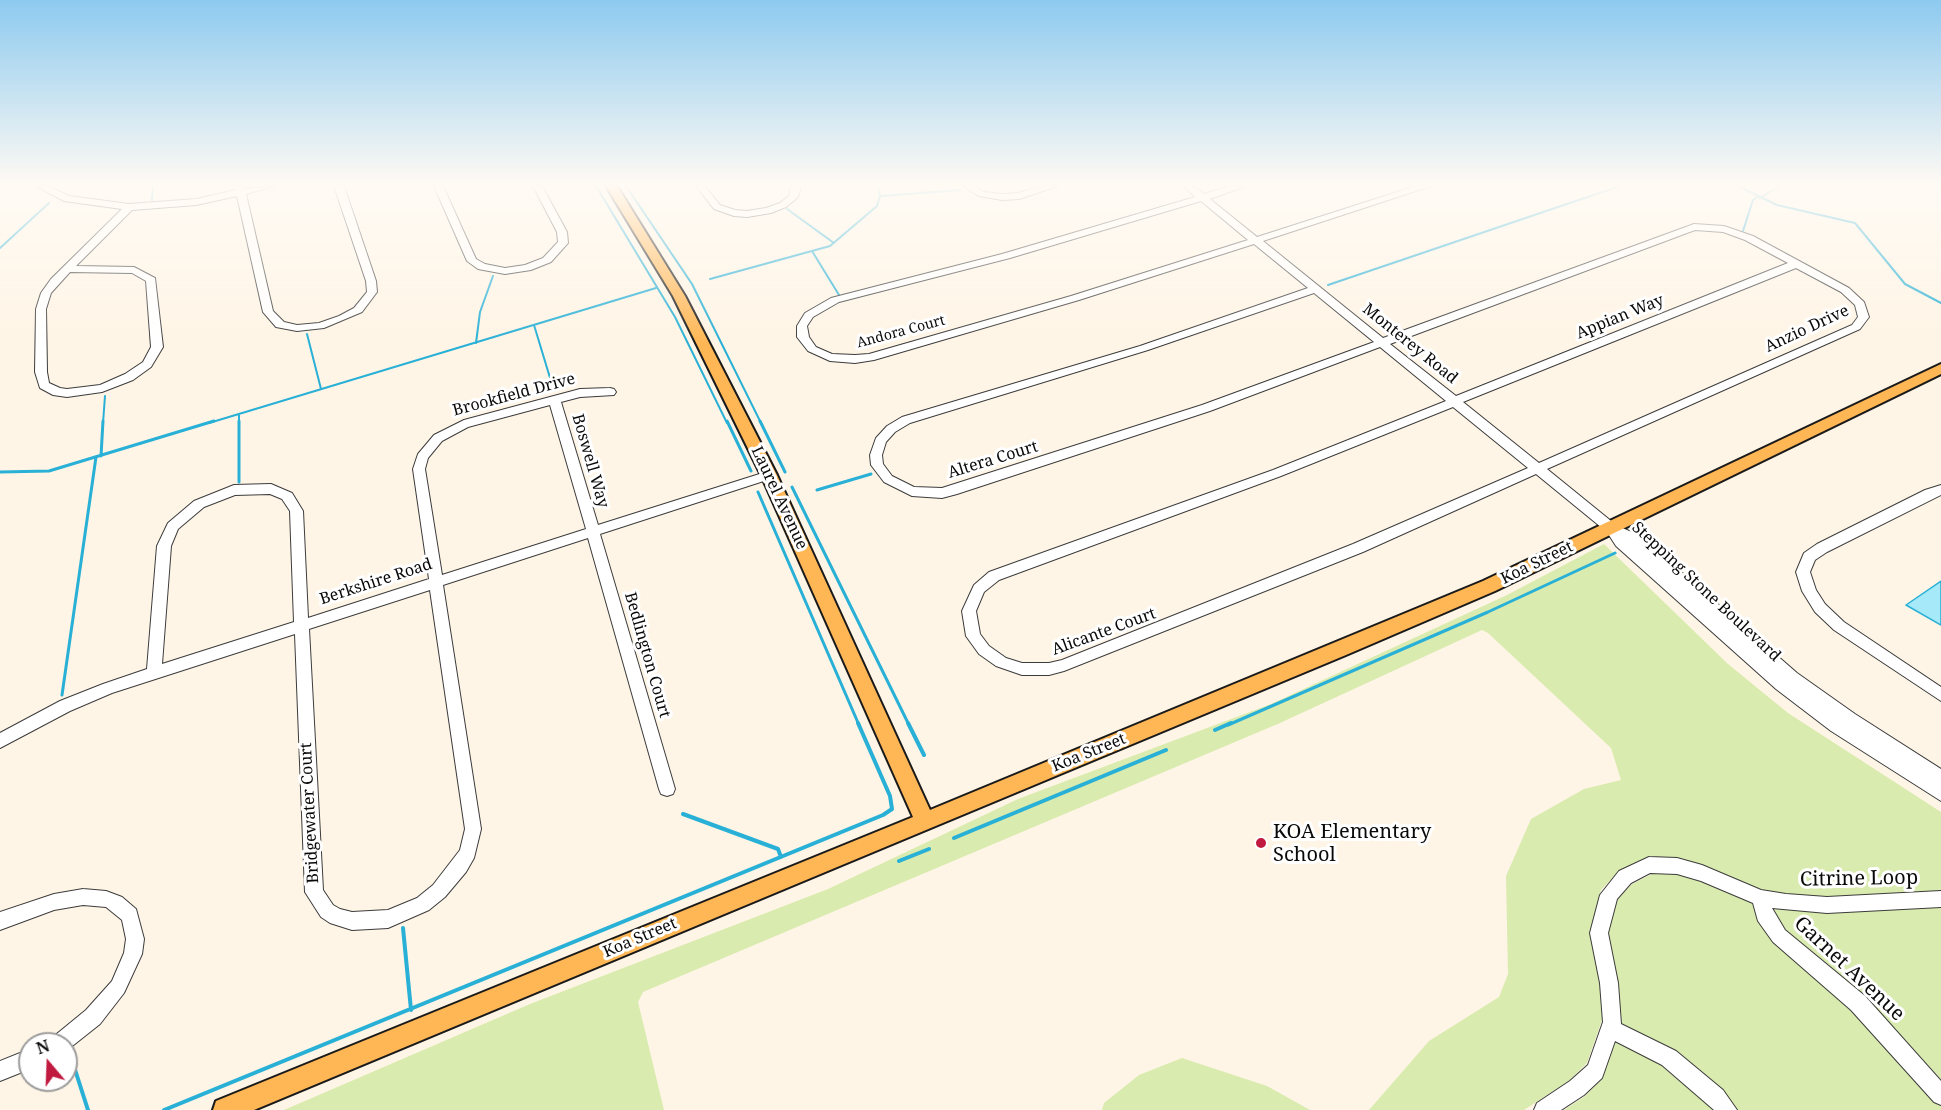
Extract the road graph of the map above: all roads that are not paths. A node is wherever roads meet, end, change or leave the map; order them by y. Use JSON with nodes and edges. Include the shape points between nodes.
{"nodes":[{"id":1,"x":98,"y":238,"type":"edge"},
{"id":2,"x":252,"y":238,"type":"edge"},
{"id":3,"x":356,"y":238,"type":"edge"},
{"id":4,"x":461,"y":238,"type":"edge"},
{"id":5,"x":563,"y":238,"type":"edge"},
{"id":6,"x":643,"y":238,"type":"edge"},
{"id":7,"x":1068,"y":238,"type":"edge"},
{"id":8,"x":1252,"y":238,"type":"edge"},
{"id":9,"x":1266,"y":238,"type":"edge"},
{"id":10,"x":1665,"y":238,"type":"edge"},
{"id":11,"x":1747,"y":238,"type":"edge"},
{"id":12,"x":1256,"y":241,"type":"junction"},
{"id":13,"x":1796,"y":264,"type":"junction"},
{"id":14,"x":67,"y":269,"type":"junction"},
{"id":15,"x":1316,"y":289,"type":"junction"},
{"id":16,"x":1381,"y":342,"type":"junction"},
{"id":17,"x":1941,"y":368,"type":"edge"},
{"id":18,"x":610,"y":392,"type":"dead end"},
{"id":19,"x":555,"y":400,"type":"junction"},
{"id":20,"x":1456,"y":402,"type":"junction"},
{"id":21,"x":1538,"y":468,"type":"junction"},
{"id":22,"x":770,"y":475,"type":"junction"},
{"id":23,"x":1941,"y":490,"type":"edge"},
{"id":24,"x":1611,"y":528,"type":"junction"},
{"id":25,"x":593,"y":531,"type":"junction"},
{"id":26,"x":437,"y":582,"type":"junction"},
{"id":27,"x":301,"y":626,"type":"junction"},
{"id":28,"x":154,"y":672,"type":"junction"},
{"id":29,"x":1941,"y":695,"type":"edge"},
{"id":30,"x":0,"y":741,"type":"edge"},
{"id":31,"x":1941,"y":778,"type":"edge"},
{"id":32,"x":667,"y":789,"type":"dead end"},
{"id":33,"x":1941,"y":794,"type":"edge"},
{"id":34,"x":925,"y":820,"type":"junction"},
{"id":35,"x":1761,"y":898,"type":"junction"},
{"id":36,"x":1941,"y":899,"type":"edge"},
{"id":37,"x":0,"y":921,"type":"edge"},
{"id":38,"x":1610,"y":1029,"type":"junction"},
{"id":39,"x":75,"y":1032,"type":"edge"},
{"id":40,"x":18,"y":1064,"type":"edge"},
{"id":41,"x":0,"y":1071,"type":"edge"},
{"id":42,"x":1941,"y":1095,"type":"edge"},
{"id":43,"x":225,"y":1110,"type":"edge"},
{"id":44,"x":1544,"y":1110,"type":"edge"},
{"id":45,"x":1727,"y":1110,"type":"edge"}],
"edges":[{"from":1,"to":14,"type":"street"},
{"from":2,"to":3,"type":"street","via":[[270,318],[287,327],[307,328],[351,315],[372,292]]},
{"from":4,"to":5,"type":"street","via":[[472,261],[505,271],[547,260],[563,243]]},
{"from":6,"to":22,"type":"main road","name":"Laurel Avenue","via":[[679,296]]},
{"from":7,"to":12,"type":"street","name":"Andora Court","via":[[835,300],[809,315],[802,326],[804,338],[812,349],[830,357],[870,357]]},
{"from":8,"to":12,"type":"street","name":"Monterey Road"},
{"from":9,"to":12,"type":"street","name":"Andora Court"},
{"from":10,"to":16,"type":"street","name":"Anzio Drive"},
{"from":11,"to":13,"type":"street","name":"Anzio Drive"},
{"from":12,"to":15,"type":"street","name":"Monterey Road"},
{"from":13,"to":20,"type":"street","name":"Appian Way"},
{"from":13,"to":21,"type":"street","name":"Anzio Drive","via":[[1854,298],[1864,314],[1860,324]]},
{"from":14,"to":14,"type":"street","via":[[50,287],[42,304],[40,372],[44,385],[57,392],[78,393],[129,377],[147,364],[157,347],[150,278],[134,270]]},
{"from":15,"to":16,"type":"street","name":"Monterey Road"},
{"from":15,"to":16,"type":"street","name":"Altera Court","via":[[1144,348],[906,420],[880,441],[876,455],[879,469],[888,479],[912,491],[957,489],[1206,408]]},
{"from":16,"to":20,"type":"street","name":"Monterey Road"},
{"from":17,"to":24,"type":"main road","name":"Koa Street"},
{"from":18,"to":19,"type":"street","name":"Brookfield Drive","via":[[580,393]]},
{"from":19,"to":25,"type":"street","name":"Boswell Way"},
{"from":19,"to":26,"type":"street","name":"Brookfield Drive","via":[[464,424],[445,432],[425,451],[419,469]]},
{"from":20,"to":21,"type":"street","name":"Monterey Road"},
{"from":20,"to":21,"type":"street","name":"Alicante Court","via":[[1206,501],[994,576],[979,589],[971,604],[969,619],[974,636],[992,657],[1011,666],[1035,670],[1064,665],[1279,582]]},
{"from":21,"to":24,"type":"street","name":"Monterey Road"},
{"from":22,"to":25,"type":"street","name":"Berkshire Road"},
{"from":22,"to":34,"type":"main road","name":"Laurel Avenue"},
{"from":23,"to":29,"type":"street","via":[[1822,548],[1809,557],[1803,572],[1809,591],[1833,620]]},
{"from":24,"to":31,"type":"street","name":"Stepping Stone Boulevard","via":[[1635,540],[1792,677]]},
{"from":24,"to":33,"type":"street","name":"Stepping Stone Boulevard","via":[[1621,542],[1781,685]]},
{"from":24,"to":34,"type":"main road","name":"Koa Street","via":[[1340,650]]},
{"from":25,"to":26,"type":"street","name":"Berkshire Road"},
{"from":25,"to":32,"type":"street","name":"Bedlington Court"},
{"from":26,"to":27,"type":"street","name":"Berkshire Road"},
{"from":26,"to":27,"type":"street","name":"Bridgewater Court","via":[[473,829],[468,852],[450,880],[423,904],[388,919],[368,922],[336,917],[319,903],[314,892]]},
{"from":27,"to":28,"type":"street","name":"Berkshire Road"},
{"from":27,"to":28,"type":"street","name":"Bridgewater Court","via":[[293,502],[271,489],[222,494],[185,514],[165,539]]},
{"from":28,"to":30,"type":"street","name":"Berkshire Road","via":[[65,706]]},
{"from":34,"to":43,"type":"main road","name":"Koa Street"},
{"from":35,"to":36,"type":"street","name":"Citrine Loop","via":[[1827,905]]},
{"from":35,"to":38,"type":"street","name":"Citrine Loop","via":[[1702,873],[1677,867],[1649,865],[1625,878],[1609,895],[1599,933],[1609,983]]},
{"from":35,"to":42,"type":"street","name":"Garnet Avenue","via":[[1764,915],[1779,936],[1858,1003]]},
{"from":37,"to":39,"type":"street","via":[[54,902],[82,897],[106,899],[130,915],[135,939],[133,954],[118,987]]},
{"from":38,"to":44,"type":"street","name":"Citrine Loop","via":[[1595,1071]]},
{"from":38,"to":45,"type":"street","via":[[1669,1058]]},
{"from":40,"to":41,"type":"street"}]}
